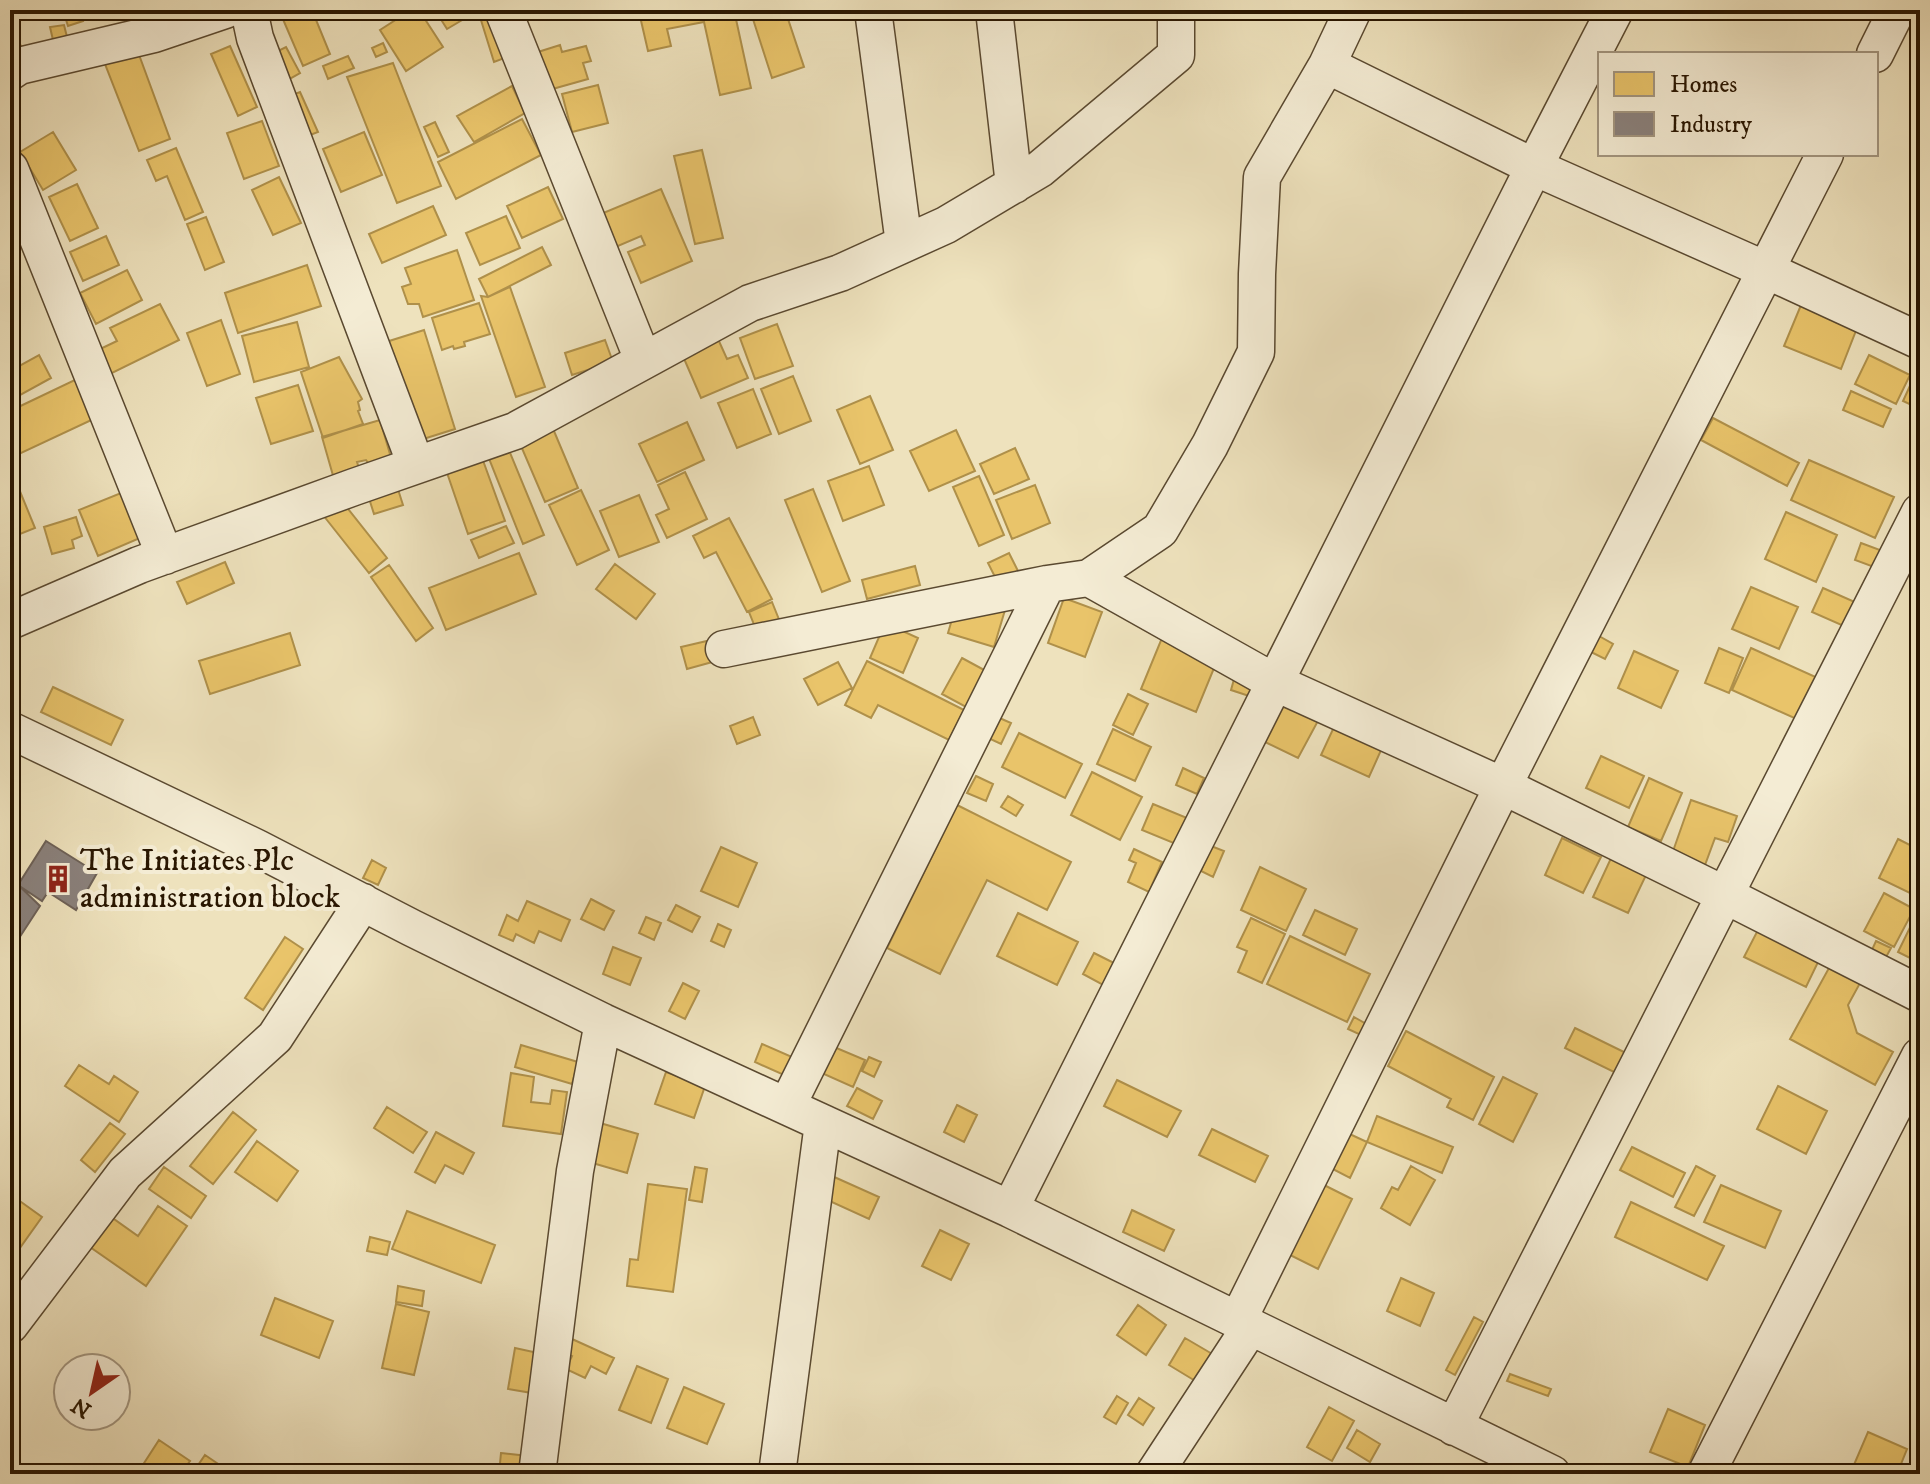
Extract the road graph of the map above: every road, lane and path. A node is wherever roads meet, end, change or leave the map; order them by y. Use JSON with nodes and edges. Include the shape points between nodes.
{"nodes":[{"id":1,"x":225,"y":10,"type":"edge"},
{"id":2,"x":249,"y":10,"type":"edge"},
{"id":3,"x":503,"y":10,"type":"edge"},
{"id":4,"x":873,"y":10,"type":"edge"},
{"id":5,"x":994,"y":10,"type":"edge"},
{"id":6,"x":1176,"y":10,"type":"edge"},
{"id":7,"x":1353,"y":10,"type":"edge"},
{"id":8,"x":1615,"y":10,"type":"edge"},
{"id":9,"x":1897,"y":10,"type":"edge"},
{"id":10,"x":1876,"y":52,"type":"edge"},
{"id":11,"x":1327,"y":65,"type":"junction"},
{"id":12,"x":10,"y":72,"type":"edge"},
{"id":13,"x":1824,"y":156,"type":"edge"},
{"id":14,"x":1534,"y":167,"type":"junction"},
{"id":15,"x":10,"y":169,"type":"edge"},
{"id":16,"x":1014,"y":185,"type":"junction"},
{"id":17,"x":904,"y":244,"type":"junction"},
{"id":18,"x":1766,"y":270,"type":"junction"},
{"id":19,"x":1920,"y":341,"type":"edge"},
{"id":20,"x":643,"y":360,"type":"junction"},
{"id":21,"x":416,"y":465,"type":"junction"},
{"id":22,"x":1920,"y":512,"type":"edge"},
{"id":23,"x":165,"y":556,"type":"junction"},
{"id":24,"x":1089,"y":578,"type":"junction"},
{"id":25,"x":1047,"y":584,"type":"junction"},
{"id":26,"x":10,"y":621,"type":"edge"},
{"id":27,"x":724,"y":649,"type":"dead end"},
{"id":28,"x":1276,"y":683,"type":"junction"},
{"id":29,"x":10,"y":730,"type":"edge"},
{"id":30,"x":1503,"y":786,"type":"junction"},
{"id":31,"x":1725,"y":895,"type":"junction"},
{"id":32,"x":363,"y":902,"type":"junction"},
{"id":33,"x":1920,"y":994,"type":"edge"},
{"id":34,"x":603,"y":1022,"type":"junction"},
{"id":35,"x":1920,"y":1056,"type":"edge"},
{"id":36,"x":787,"y":1106,"type":"junction"},
{"id":37,"x":823,"y":1123,"type":"junction"},
{"id":38,"x":1010,"y":1209,"type":"junction"},
{"id":39,"x":1244,"y":1323,"type":"junction"},
{"id":40,"x":10,"y":1325,"type":"edge"},
{"id":41,"x":1454,"y":1427,"type":"junction"},
{"id":42,"x":537,"y":1474,"type":"edge"},
{"id":43,"x":777,"y":1474,"type":"edge"},
{"id":44,"x":1154,"y":1474,"type":"edge"},
{"id":45,"x":1552,"y":1474,"type":"edge"},
{"id":46,"x":1706,"y":1474,"type":"edge"}],
"edges":[{"from":1,"to":12,"type":"street"},
{"from":2,"to":21,"type":"street","via":[[255,38]]},
{"from":3,"to":20,"type":"street"},
{"from":4,"to":17,"type":"street"},
{"from":5,"to":16,"type":"street"},
{"from":6,"to":16,"type":"street","via":[[1176,55]]},
{"from":7,"to":11,"type":"street"},
{"from":8,"to":14,"type":"street"},
{"from":9,"to":10,"type":"street"},
{"from":11,"to":14,"type":"street"},
{"from":11,"to":24,"type":"street","via":[[1262,177],[1256,352],[1160,530]]},
{"from":13,"to":18,"type":"street"},
{"from":14,"to":18,"type":"street"},
{"from":14,"to":28,"type":"street"},
{"from":15,"to":23,"type":"street"},
{"from":16,"to":17,"type":"street"},
{"from":17,"to":20,"type":"street","via":[[840,273],[750,303]]},
{"from":18,"to":19,"type":"street"},
{"from":18,"to":30,"type":"street"},
{"from":20,"to":21,"type":"street","via":[[515,431]]},
{"from":21,"to":23,"type":"street"},
{"from":22,"to":31,"type":"street"},
{"from":23,"to":26,"type":"street"},
{"from":24,"to":25,"type":"street"},
{"from":24,"to":28,"type":"street"},
{"from":25,"to":27,"type":"street"},
{"from":25,"to":36,"type":"street"},
{"from":28,"to":30,"type":"street"},
{"from":28,"to":38,"type":"street"},
{"from":29,"to":32,"type":"street"},
{"from":30,"to":31,"type":"street"},
{"from":30,"to":39,"type":"street"},
{"from":31,"to":33,"type":"street"},
{"from":31,"to":41,"type":"street"},
{"from":32,"to":34,"type":"street"},
{"from":32,"to":40,"type":"street","via":[[275,1037],[125,1173]]},
{"from":34,"to":36,"type":"street"},
{"from":34,"to":42,"type":"street","via":[[575,1171]]},
{"from":35,"to":46,"type":"street"},
{"from":36,"to":37,"type":"street"},
{"from":37,"to":38,"type":"street"},
{"from":37,"to":43,"type":"street"},
{"from":38,"to":39,"type":"street"},
{"from":39,"to":41,"type":"street"},
{"from":39,"to":44,"type":"street"},
{"from":41,"to":45,"type":"street"}]}
